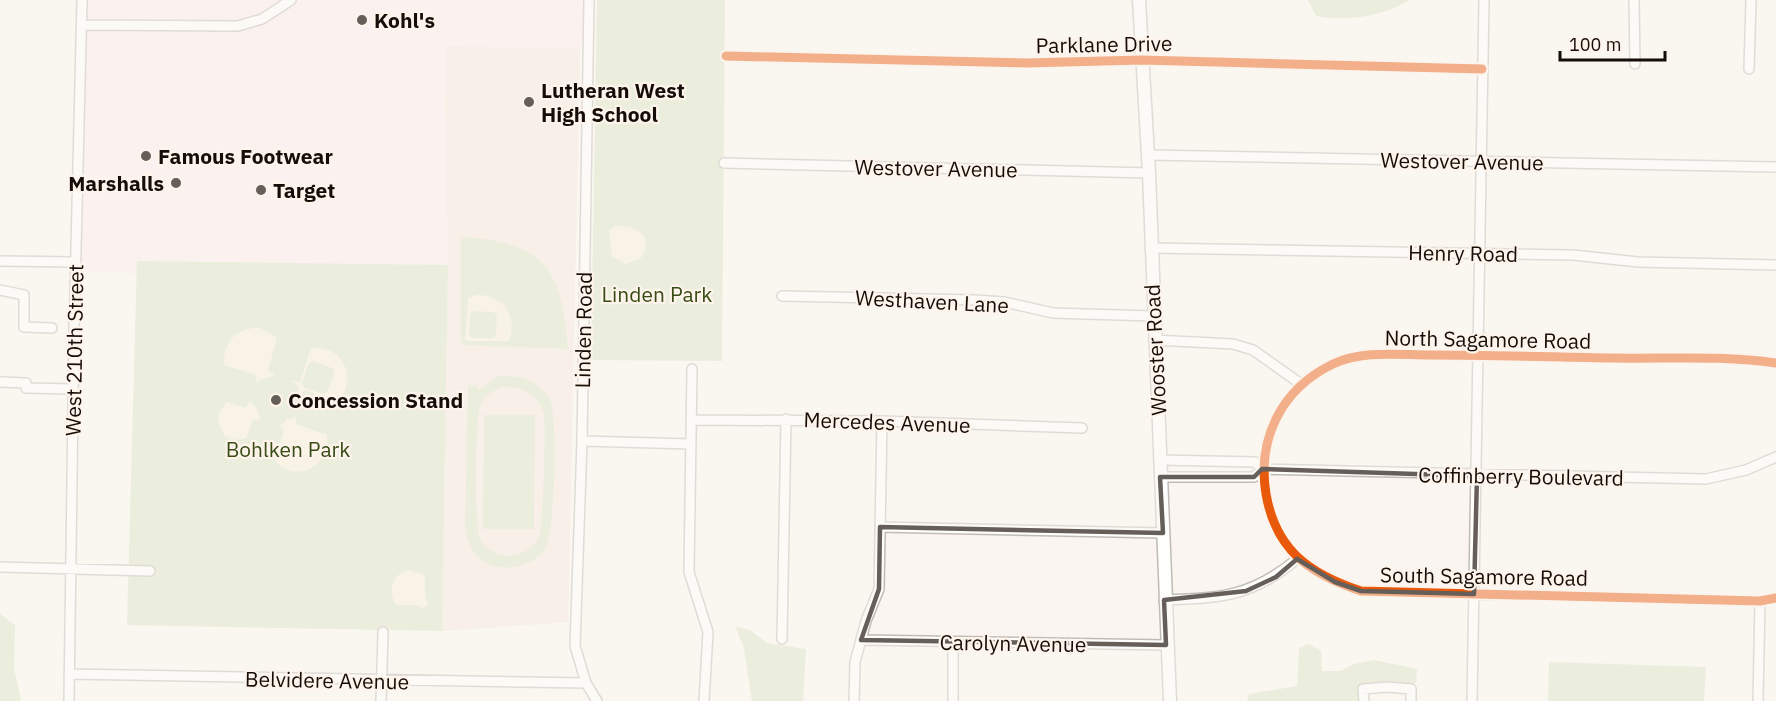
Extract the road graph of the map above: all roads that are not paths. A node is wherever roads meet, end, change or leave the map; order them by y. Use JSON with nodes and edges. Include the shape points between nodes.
{"nodes":[{"id":1,"x":82,"y":0,"type":"edge"},
{"id":2,"x":291,"y":0,"type":"edge"},
{"id":3,"x":589,"y":0,"type":"edge"},
{"id":4,"x":1139,"y":0,"type":"edge"},
{"id":5,"x":1484,"y":0,"type":"edge"},
{"id":6,"x":1634,"y":0,"type":"edge"},
{"id":7,"x":1751,"y":0,"type":"edge"},
{"id":8,"x":82,"y":25,"type":"junction"},
{"id":9,"x":726,"y":56,"type":"dead end"},
{"id":10,"x":1141,"y":60,"type":"junction"},
{"id":11,"x":1635,"y":64,"type":"dead end"},
{"id":12,"x":1482,"y":69,"type":"junction"},
{"id":13,"x":1749,"y":69,"type":"dead end"},
{"id":14,"x":1148,"y":154,"type":"junction"},
{"id":15,"x":1483,"y":161,"type":"junction"},
{"id":16,"x":724,"y":163,"type":"dead end"},
{"id":17,"x":1776,"y":167,"type":"edge"},
{"id":18,"x":1149,"y":173,"type":"junction"},
{"id":19,"x":1150,"y":248,"type":"junction"},
{"id":20,"x":1482,"y":254,"type":"junction"},
{"id":21,"x":0,"y":261,"type":"edge"},
{"id":22,"x":76,"y":262,"type":"junction"},
{"id":23,"x":1776,"y":265,"type":"edge"},
{"id":24,"x":0,"y":290,"type":"edge"},
{"id":25,"x":782,"y":296,"type":"dead end"},
{"id":26,"x":1154,"y":315,"type":"junction"},
{"id":27,"x":52,"y":328,"type":"dead end"},
{"id":28,"x":1154,"y":339,"type":"junction"},
{"id":29,"x":1480,"y":355,"type":"junction"},
{"id":30,"x":1776,"y":363,"type":"edge"},
{"id":31,"x":692,"y":369,"type":"dead end"},
{"id":32,"x":0,"y":382,"type":"edge"},
{"id":33,"x":1301,"y":384,"type":"junction"},
{"id":34,"x":73,"y":390,"type":"junction"},
{"id":35,"x":786,"y":419,"type":"junction"},
{"id":36,"x":693,"y":420,"type":"junction"},
{"id":37,"x":882,"y":421,"type":"junction"},
{"id":38,"x":1082,"y":428,"type":"dead end"},
{"id":39,"x":582,"y":441,"type":"junction"},
{"id":40,"x":691,"y":444,"type":"junction"},
{"id":41,"x":1776,"y":457,"type":"edge"},
{"id":42,"x":1159,"y":460,"type":"junction"},
{"id":43,"x":1262,"y":469,"type":"junction"},
{"id":44,"x":1477,"y":476,"type":"junction"},
{"id":45,"x":1160,"y":477,"type":"junction"},
{"id":46,"x":880,"y":527,"type":"junction"},
{"id":47,"x":1163,"y":534,"type":"junction"},
{"id":48,"x":1297,"y":559,"type":"junction"},
{"id":49,"x":0,"y":567,"type":"edge"},
{"id":50,"x":71,"y":568,"type":"junction"},
{"id":51,"x":150,"y":571,"type":"dead end"},
{"id":52,"x":1474,"y":594,"type":"junction"},
{"id":53,"x":1776,"y":597,"type":"edge"},
{"id":54,"x":1164,"y":600,"type":"junction"},
{"id":55,"x":1760,"y":601,"type":"junction"},
{"id":56,"x":383,"y":632,"type":"dead end"},
{"id":57,"x":782,"y":639,"type":"dead end"},
{"id":58,"x":861,"y":640,"type":"junction"},
{"id":59,"x":953,"y":642,"type":"junction"},
{"id":60,"x":1166,"y":645,"type":"junction"},
{"id":61,"x":69,"y":674,"type":"junction"},
{"id":62,"x":382,"y":681,"type":"junction"},
{"id":63,"x":585,"y":683,"type":"junction"},
{"id":64,"x":69,"y":701,"type":"edge"},
{"id":65,"x":381,"y":701,"type":"edge"},
{"id":66,"x":597,"y":701,"type":"edge"},
{"id":67,"x":704,"y":701,"type":"edge"},
{"id":68,"x":854,"y":701,"type":"edge"},
{"id":69,"x":952,"y":701,"type":"edge"},
{"id":70,"x":1170,"y":701,"type":"edge"},
{"id":71,"x":1364,"y":701,"type":"edge"},
{"id":72,"x":1412,"y":701,"type":"edge"},
{"id":73,"x":1472,"y":701,"type":"edge"},
{"id":74,"x":1758,"y":701,"type":"edge"}],
"edges":[{"from":1,"to":8,"type":"street","name":"West 210th Street"},
{"from":2,"to":8,"type":"street","via":[[262,19],[238,26]]},
{"from":3,"to":39,"type":"street","name":"Linden Road"},
{"from":4,"to":10,"type":"main road","name":"Wooster Road"},
{"from":5,"to":12,"type":"street"},
{"from":6,"to":11,"type":"street"},
{"from":7,"to":13,"type":"street"},
{"from":8,"to":22,"type":"street","name":"West 210th Street"},
{"from":9,"to":10,"type":"street","name":"Parklane Drive","via":[[1027,63]]},
{"from":10,"to":12,"type":"street","name":"Parklane Drive"},
{"from":10,"to":14,"type":"main road","name":"Wooster Road"},
{"from":12,"to":15,"type":"street"},
{"from":14,"to":15,"type":"street","name":"Westover Avenue"},
{"from":14,"to":18,"type":"main road","name":"Wooster Road"},
{"from":15,"to":17,"type":"street","name":"Westover Avenue"},
{"from":15,"to":20,"type":"street"},
{"from":16,"to":18,"type":"street","name":"Westover Avenue"},
{"from":18,"to":19,"type":"main road","name":"Wooster Road"},
{"from":19,"to":20,"type":"street","name":"Henry Road"},
{"from":19,"to":26,"type":"main road","name":"Wooster Road"},
{"from":20,"to":23,"type":"street","name":"Henry Road"},
{"from":20,"to":29,"type":"street"},
{"from":21,"to":22,"type":"street"},
{"from":22,"to":34,"type":"street","name":"West 210th Street"},
{"from":24,"to":27,"type":"street","via":[[24,295],[24,327]]},
{"from":25,"to":26,"type":"street","name":"Westhaven Lane","via":[[974,300],[1053,313]]},
{"from":26,"to":28,"type":"main road","name":"Wooster Road"},
{"from":28,"to":33,"type":"street","via":[[1233,344],[1253,350]]},
{"from":28,"to":42,"type":"main road","name":"Wooster Road"},
{"from":29,"to":30,"type":"street","name":"North Sagamore Road"},
{"from":29,"to":33,"type":"street","name":"North Sagamore Road","via":[[1360,356],[1333,364]]},
{"from":29,"to":44,"type":"street"},
{"from":31,"to":36,"type":"street"},
{"from":32,"to":34,"type":"street","via":[[26,383],[26,388]]},
{"from":33,"to":43,"type":"street","name":"North Sagamore Road","via":[[1274,419]]},
{"from":34,"to":50,"type":"street","name":"West 210th Street"},
{"from":35,"to":36,"type":"street","name":"Mercedes Avenue"},
{"from":35,"to":37,"type":"street","name":"Mercedes Avenue"},
{"from":35,"to":57,"type":"street"},
{"from":36,"to":40,"type":"street"},
{"from":37,"to":38,"type":"street","name":"Mercedes Avenue"},
{"from":37,"to":46,"type":"street"},
{"from":39,"to":40,"type":"street"},
{"from":39,"to":63,"type":"street","name":"Linden Road","via":[[575,646]]},
{"from":40,"to":67,"type":"street","via":[[689,572],[708,632]]},
{"from":41,"to":44,"type":"street","name":"Coffinberry Boulevard","via":[[1746,470],[1706,479]]},
{"from":42,"to":43,"type":"street","name":"Coffinberry Boulevard","via":[[1255,462]]},
{"from":42,"to":45,"type":"main road","name":"Wooster Road"},
{"from":43,"to":44,"type":"street","name":"Coffinberry Boulevard"},
{"from":43,"to":45,"type":"street","name":"Coffinberry Boulevard","via":[[1254,477]]},
{"from":43,"to":48,"type":"street","name":"South Sagamore Road","via":[[1269,511]]},
{"from":44,"to":52,"type":"street"},
{"from":45,"to":47,"type":"main road","name":"Wooster Road"},
{"from":46,"to":47,"type":"street"},
{"from":46,"to":58,"type":"street","via":[[879,590]]},
{"from":47,"to":54,"type":"main road","name":"Wooster Road"},
{"from":48,"to":52,"type":"street","name":"South Sagamore Road","via":[[1335,582],[1361,591]]},
{"from":48,"to":54,"type":"street","via":[[1276,577],[1246,591],[1214,598]]},
{"from":49,"to":50,"type":"street"},
{"from":50,"to":51,"type":"street"},
{"from":50,"to":61,"type":"street","name":"West 210th Street"},
{"from":52,"to":55,"type":"street","name":"South Sagamore Road"},
{"from":52,"to":73,"type":"street"},
{"from":53,"to":55,"type":"street","name":"South Sagamore Road"},
{"from":54,"to":60,"type":"main road","name":"Wooster Road"},
{"from":55,"to":74,"type":"street"},
{"from":56,"to":62,"type":"street"},
{"from":58,"to":59,"type":"street","name":"Carolyn Avenue"},
{"from":58,"to":68,"type":"street","via":[[855,662]]},
{"from":59,"to":60,"type":"street","name":"Carolyn Avenue"},
{"from":59,"to":69,"type":"street"},
{"from":60,"to":70,"type":"main road","name":"Wooster Road"},
{"from":61,"to":62,"type":"street","name":"Belvidere Avenue"},
{"from":61,"to":64,"type":"street","name":"West 210th Street"},
{"from":62,"to":63,"type":"street","name":"Belvidere Avenue"},
{"from":62,"to":65,"type":"street"},
{"from":63,"to":66,"type":"street","name":"Linden Road"},
{"from":71,"to":72,"type":"street","via":[[1363,689],[1387,687],[1411,689]]}]}
